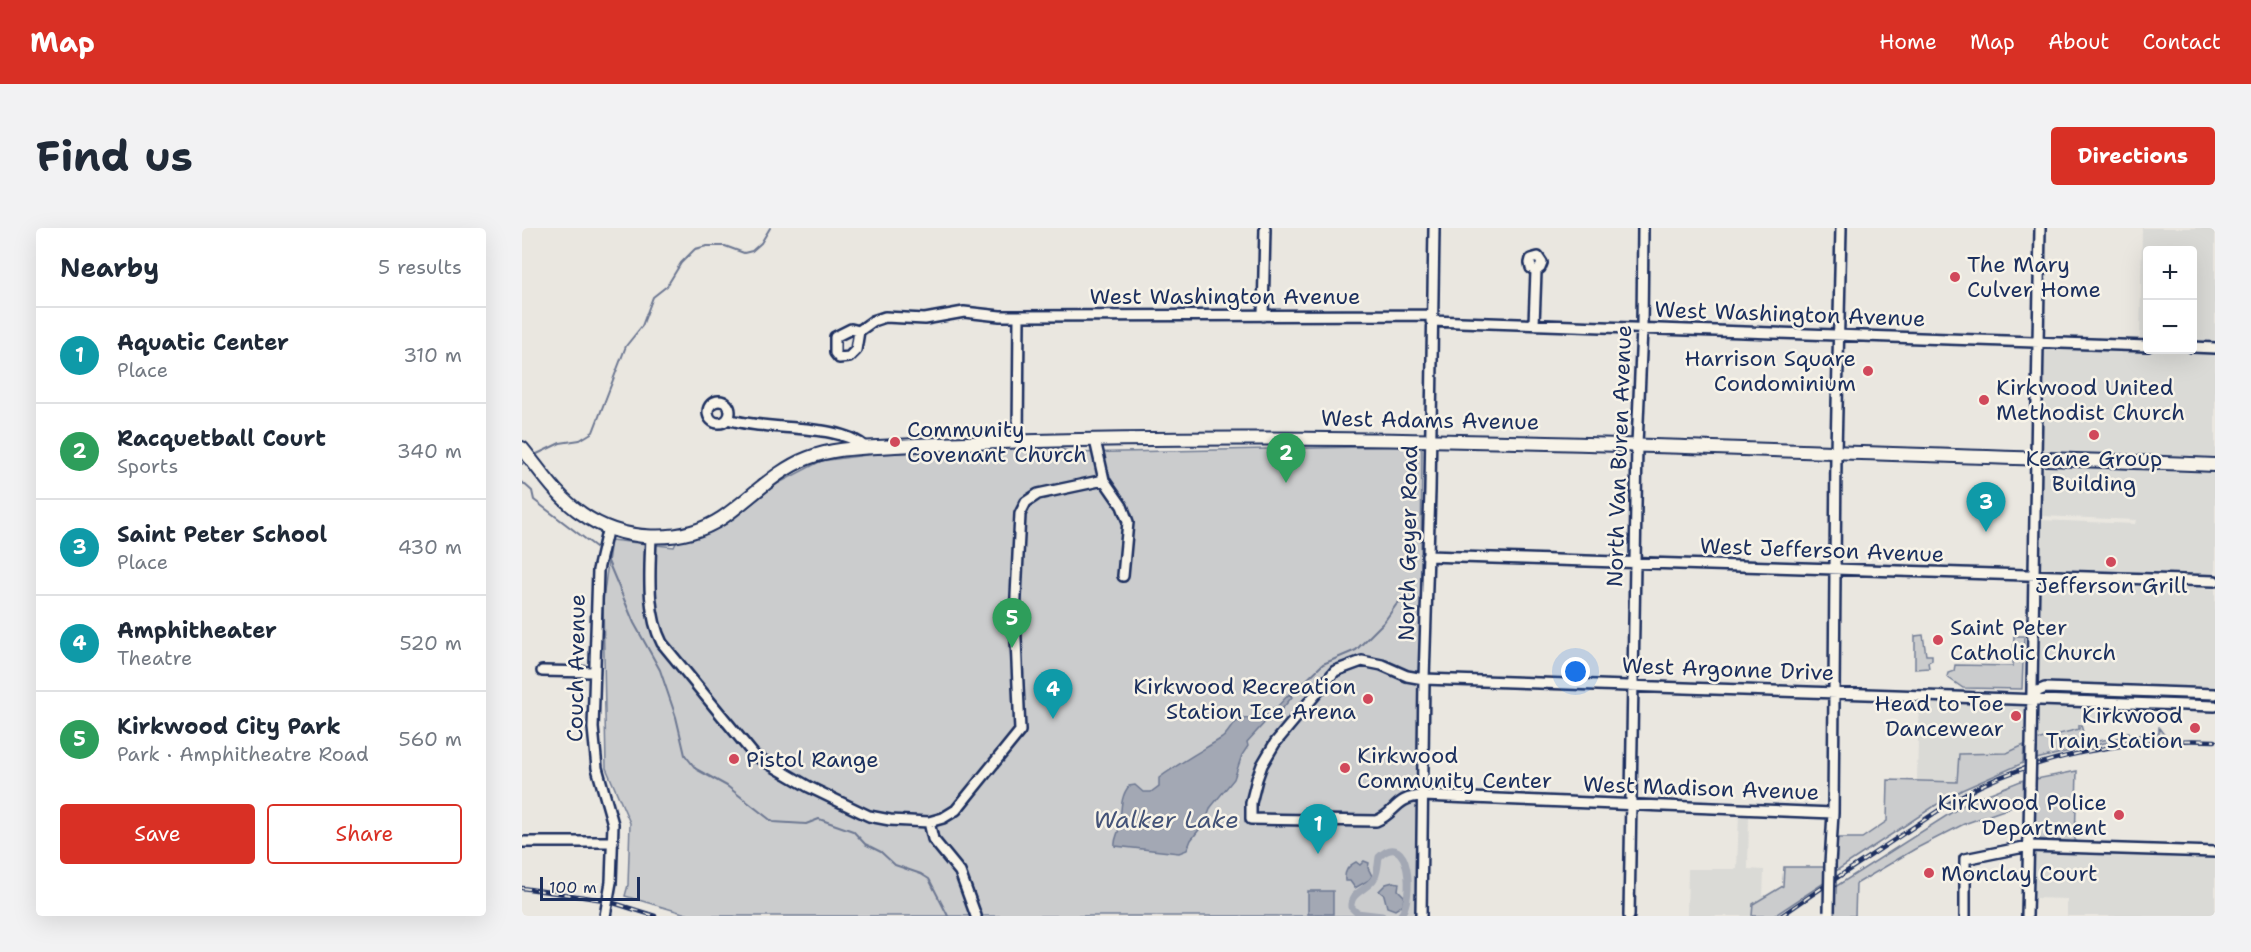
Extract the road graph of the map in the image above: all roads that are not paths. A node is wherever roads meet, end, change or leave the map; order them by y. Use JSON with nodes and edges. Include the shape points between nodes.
{"nodes":[{"id":1,"x":1265,"y":228,"type":"edge"},
{"id":2,"x":1434,"y":228,"type":"edge"},
{"id":3,"x":1643,"y":228,"type":"edge"},
{"id":4,"x":1841,"y":228,"type":"edge"},
{"id":5,"x":2040,"y":228,"type":"edge"},
{"id":6,"x":1536,"y":271,"type":"dead end"},
{"id":7,"x":1019,"y":315,"type":"junction"},
{"id":8,"x":1263,"y":316,"type":"junction"},
{"id":9,"x":1431,"y":318,"type":"junction"},
{"id":10,"x":1534,"y":324,"type":"junction"},
{"id":11,"x":1642,"y":328,"type":"junction"},
{"id":12,"x":859,"y":331,"type":"dead end"},
{"id":13,"x":1839,"y":335,"type":"junction"},
{"id":14,"x":2038,"y":343,"type":"junction"},
{"id":15,"x":2143,"y":346,"type":"edge"},
{"id":16,"x":2197,"y":347,"type":"edge"},
{"id":17,"x":2215,"y":348,"type":"edge"},
{"id":18,"x":728,"y":418,"type":"dead end"},
{"id":19,"x":1430,"y":439,"type":"junction"},
{"id":20,"x":1095,"y":440,"type":"junction"},
{"id":21,"x":1018,"y":441,"type":"junction"},
{"id":22,"x":1637,"y":445,"type":"junction"},
{"id":23,"x":865,"y":447,"type":"junction"},
{"id":24,"x":522,"y":448,"type":"edge"},
{"id":25,"x":1836,"y":452,"type":"junction"},
{"id":26,"x":2035,"y":459,"type":"junction"},
{"id":27,"x":2215,"y":465,"type":"edge"},
{"id":28,"x":1104,"y":480,"type":"junction"},
{"id":29,"x":608,"y":527,"type":"junction"},
{"id":30,"x":651,"y":536,"type":"junction"},
{"id":31,"x":1427,"y":556,"type":"junction"},
{"id":32,"x":1635,"y":563,"type":"junction"},
{"id":33,"x":1835,"y":570,"type":"junction"},
{"id":34,"x":1123,"y":576,"type":"dead end"},
{"id":35,"x":2033,"y":576,"type":"junction"},
{"id":36,"x":2215,"y":581,"type":"edge"},
{"id":37,"x":542,"y":671,"type":"dead end"},
{"id":38,"x":593,"y":672,"type":"junction"},
{"id":39,"x":1424,"y":679,"type":"junction"},
{"id":40,"x":1633,"y":686,"type":"junction"},
{"id":41,"x":2143,"y":691,"type":"junction"},
{"id":42,"x":1833,"y":692,"type":"junction"},
{"id":43,"x":2185,"y":693,"type":"junction"},
{"id":44,"x":2215,"y":694,"type":"edge"},
{"id":45,"x":2032,"y":699,"type":"junction"},
{"id":46,"x":2143,"y":703,"type":"junction"},
{"id":47,"x":2185,"y":705,"type":"junction"},
{"id":48,"x":2215,"y":706,"type":"edge"},
{"id":49,"x":1423,"y":796,"type":"junction"},
{"id":50,"x":1632,"y":805,"type":"junction"},
{"id":51,"x":1833,"y":813,"type":"junction"},
{"id":52,"x":928,"y":822,"type":"junction"},
{"id":53,"x":522,"y":842,"type":"edge"},
{"id":54,"x":613,"y":842,"type":"junction"},
{"id":55,"x":2029,"y":846,"type":"junction"},
{"id":56,"x":2215,"y":852,"type":"edge"},
{"id":57,"x":1829,"y":914,"type":"edge"},
{"id":58,"x":605,"y":916,"type":"edge"},
{"id":59,"x":976,"y":916,"type":"edge"},
{"id":60,"x":1421,"y":916,"type":"edge"},
{"id":61,"x":1629,"y":916,"type":"edge"},
{"id":62,"x":1965,"y":916,"type":"edge"},
{"id":63,"x":2027,"y":916,"type":"edge"}],
"edges":[{"from":1,"to":8,"type":"street"},
{"from":2,"to":9,"type":"street","name":"North Geyer Road"},
{"from":3,"to":11,"type":"street","name":"North Van Buren Avenue"},
{"from":4,"to":13,"type":"street"},
{"from":5,"to":14,"type":"street"},
{"from":6,"to":10,"type":"street"},
{"from":7,"to":8,"type":"street","name":"West Washington Avenue"},
{"from":7,"to":12,"type":"street","name":"West Washington Avenue","via":[[964,312],[925,319],[885,317]]},
{"from":7,"to":21,"type":"street"},
{"from":8,"to":9,"type":"street","name":"West Washington Avenue"},
{"from":9,"to":10,"type":"street","name":"West Washington Avenue"},
{"from":9,"to":19,"type":"street","name":"North Geyer Road"},
{"from":10,"to":11,"type":"street","name":"West Washington Avenue"},
{"from":11,"to":13,"type":"street","name":"West Washington Avenue"},
{"from":11,"to":22,"type":"street","name":"North Van Buren Avenue"},
{"from":13,"to":14,"type":"street","name":"West Washington Avenue"},
{"from":13,"to":25,"type":"street"},
{"from":14,"to":15,"type":"street","name":"West Washington Avenue"},
{"from":14,"to":26,"type":"street"},
{"from":16,"to":17,"type":"street"},
{"from":18,"to":23,"type":"street","via":[[745,425],[836,434],[856,439]]},
{"from":19,"to":20,"type":"main road","name":"West Adams Avenue"},
{"from":19,"to":22,"type":"main road","name":"West Adams Avenue"},
{"from":19,"to":31,"type":"street","name":"North Geyer Road"},
{"from":20,"to":21,"type":"main road","name":"West Adams Avenue"},
{"from":20,"to":28,"type":"street"},
{"from":21,"to":23,"type":"main road","name":"West Adams Avenue"},
{"from":22,"to":25,"type":"main road","name":"West Adams Avenue"},
{"from":22,"to":32,"type":"street","name":"North Van Buren Avenue"},
{"from":23,"to":30,"type":"main road","name":"West Adams Avenue","via":[[805,459],[784,470],[718,520],[690,533]]},
{"from":24,"to":29,"type":"main road","name":"West Adams Avenue","via":[[568,502]]},
{"from":25,"to":26,"type":"main road","name":"West Adams Avenue"},
{"from":25,"to":33,"type":"street"},
{"from":26,"to":27,"type":"main road","name":"West Adams Avenue"},
{"from":26,"to":35,"type":"street"},
{"from":28,"to":34,"type":"street","via":[[1128,522]]},
{"from":28,"to":52,"type":"street","via":[[1038,494],[1026,502],[1020,514],[1014,617],[1020,731],[956,810]]},
{"from":29,"to":30,"type":"main road","name":"West Adams Avenue"},
{"from":29,"to":38,"type":"street","name":"Couch Avenue","via":[[598,570]]},
{"from":30,"to":52,"type":"street","via":[[655,631],[753,755],[869,816]]},
{"from":31,"to":32,"type":"street","name":"West Jefferson Avenue"},
{"from":31,"to":39,"type":"street","name":"North Geyer Road"},
{"from":32,"to":33,"type":"street","name":"West Jefferson Avenue"},
{"from":32,"to":40,"type":"street","name":"North Van Buren Avenue"},
{"from":33,"to":35,"type":"street","name":"West Jefferson Avenue"},
{"from":33,"to":42,"type":"street"},
{"from":35,"to":36,"type":"street","name":"West Jefferson Avenue"},
{"from":35,"to":45,"type":"street"},
{"from":37,"to":38,"type":"street"},
{"from":38,"to":54,"type":"street","name":"Couch Avenue","via":[[594,751],[613,824]]},
{"from":39,"to":40,"type":"street","name":"West Argonne Drive"},
{"from":39,"to":49,"type":"street","name":"North Geyer Road"},
{"from":39,"to":49,"type":"street","name":"West Argonne Drive","via":[[1362,661],[1335,671],[1275,743],[1257,778],[1251,819],[1376,821],[1404,798]]},
{"from":40,"to":42,"type":"street","name":"West Argonne Drive"},
{"from":40,"to":50,"type":"street","name":"North Van Buren Avenue"},
{"from":41,"to":43,"type":"street","name":"West Argonne Drive"},
{"from":41,"to":45,"type":"street","name":"West Argonne Drive","via":[[2045,688]]},
{"from":41,"to":46,"type":"street"},
{"from":42,"to":45,"type":"street","name":"West Argonne Drive"},
{"from":42,"to":51,"type":"street"},
{"from":43,"to":44,"type":"street","name":"West Argonne Drive"},
{"from":43,"to":47,"type":"street"},
{"from":45,"to":46,"type":"street","name":"West Argonne Drive"},
{"from":45,"to":55,"type":"street","bridge":true},
{"from":46,"to":47,"type":"street","name":"West Argonne Drive"},
{"from":47,"to":48,"type":"street","name":"West Argonne Drive"},
{"from":49,"to":50,"type":"street","name":"West Madison Avenue"},
{"from":49,"to":60,"type":"street","name":"North Geyer Road"},
{"from":50,"to":51,"type":"street","name":"West Madison Avenue"},
{"from":50,"to":61,"type":"street","name":"North Van Buren Avenue"},
{"from":51,"to":57,"type":"street","bridge":true},
{"from":52,"to":59,"type":"street","via":[[933,839],[960,872]]},
{"from":53,"to":54,"type":"street"},
{"from":54,"to":58,"type":"street","name":"Couch Avenue","bridge":true},
{"from":55,"to":56,"type":"street"},
{"from":55,"to":62,"type":"street","via":[[1965,859]]},
{"from":55,"to":63,"type":"street"}]}
